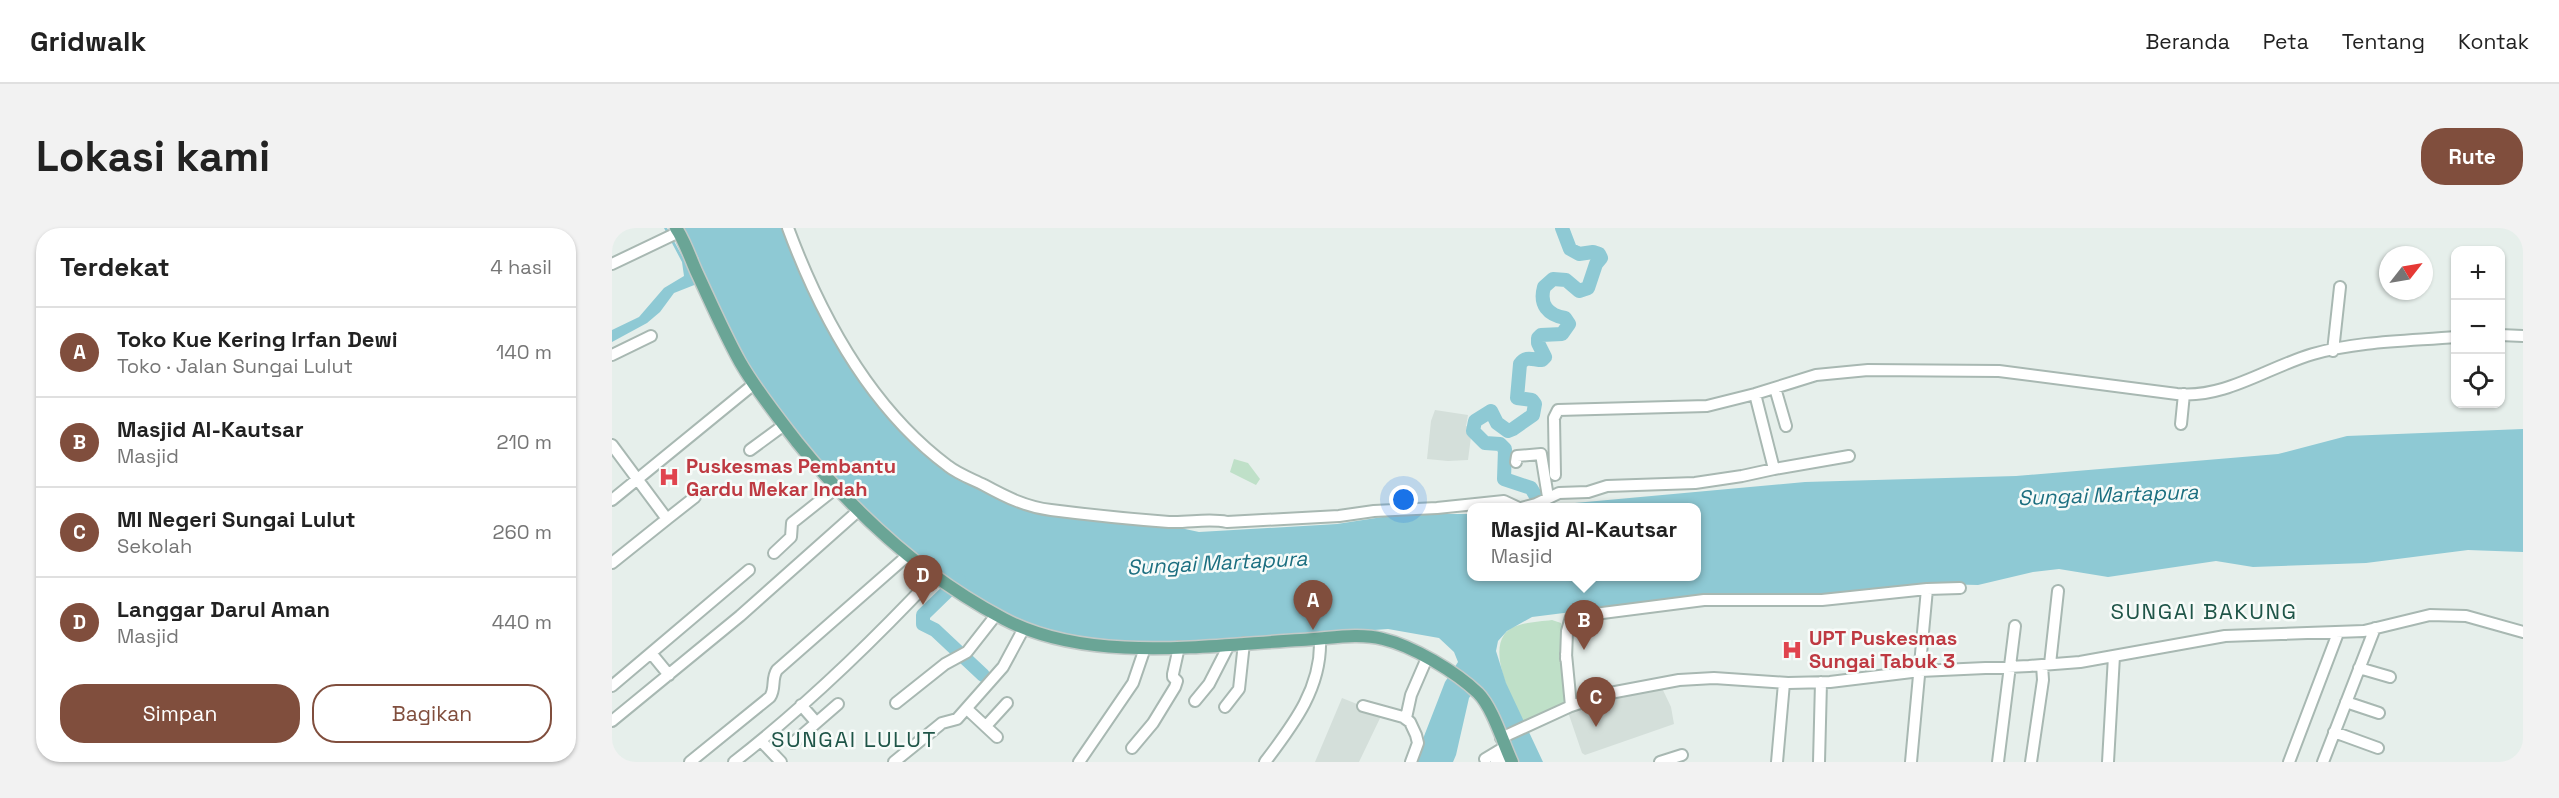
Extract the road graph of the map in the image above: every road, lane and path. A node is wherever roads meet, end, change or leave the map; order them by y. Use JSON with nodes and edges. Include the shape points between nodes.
{"nodes":[{"id":1,"x":788,"y":228,"type":"edge"},
{"id":2,"x":674,"y":233,"type":"edge"},
{"id":3,"x":612,"y":264,"type":"edge"},
{"id":4,"x":2340,"y":287,"type":"dead end"},
{"id":5,"x":2505,"y":335,"type":"edge"},
{"id":6,"x":651,"y":336,"type":"dead end"},
{"id":7,"x":2523,"y":336,"type":"edge"},
{"id":8,"x":2451,"y":338,"type":"edge"},
{"id":9,"x":2332,"y":351,"type":"junction"},
{"id":10,"x":612,"y":355,"type":"edge"},
{"id":11,"x":754,"y":384,"type":"junction"},
{"id":12,"x":1775,"y":388,"type":"junction"},
{"id":13,"x":1755,"y":394,"type":"junction"},
{"id":14,"x":2184,"y":394,"type":"junction"},
{"id":15,"x":2181,"y":424,"type":"dead end"},
{"id":16,"x":784,"y":425,"type":"junction"},
{"id":17,"x":1786,"y":426,"type":"dead end"},
{"id":18,"x":612,"y":445,"type":"edge"},
{"id":19,"x":750,"y":450,"type":"dead end"},
{"id":20,"x":1849,"y":456,"type":"dead end"},
{"id":21,"x":1516,"y":462,"type":"dead end"},
{"id":22,"x":1774,"y":469,"type":"junction"},
{"id":23,"x":639,"y":478,"type":"junction"},
{"id":24,"x":836,"y":488,"type":"junction"},
{"id":25,"x":695,"y":497,"type":"dead end"},
{"id":26,"x":1547,"y":499,"type":"junction"},
{"id":27,"x":612,"y":500,"type":"edge"},
{"id":28,"x":1485,"y":503,"type":"edge"},
{"id":29,"x":1509,"y":503,"type":"edge"},
{"id":30,"x":1534,"y":503,"type":"edge"},
{"id":31,"x":1467,"y":505,"type":"edge"},
{"id":32,"x":858,"y":511,"type":"junction"},
{"id":33,"x":667,"y":519,"type":"junction"},
{"id":34,"x":774,"y":553,"type":"dead end"},
{"id":35,"x":907,"y":556,"type":"junction"},
{"id":36,"x":612,"y":563,"type":"edge"},
{"id":37,"x":749,"y":570,"type":"dead end"},
{"id":38,"x":934,"y":576,"type":"junction"},
{"id":39,"x":1960,"y":588,"type":"dead end"},
{"id":40,"x":1927,"y":589,"type":"junction"},
{"id":41,"x":2058,"y":591,"type":"dead end"},
{"id":42,"x":996,"y":615,"type":"junction"},
{"id":43,"x":2015,"y":626,"type":"dead end"},
{"id":44,"x":1024,"y":628,"type":"junction"},
{"id":45,"x":2375,"y":628,"type":"junction"},
{"id":46,"x":1564,"y":630,"type":"dead end"},
{"id":47,"x":2523,"y":632,"type":"edge"},
{"id":48,"x":2338,"y":633,"type":"junction"},
{"id":49,"x":1320,"y":639,"type":"junction"},
{"id":50,"x":1244,"y":643,"type":"junction"},
{"id":51,"x":1229,"y":645,"type":"junction"},
{"id":52,"x":1179,"y":647,"type":"junction"},
{"id":53,"x":1144,"y":648,"type":"junction"},
{"id":54,"x":651,"y":653,"type":"junction"},
{"id":55,"x":2114,"y":656,"type":"junction"},
{"id":56,"x":1427,"y":658,"type":"junction"},
{"id":57,"x":1566,"y":659,"type":"junction"},
{"id":58,"x":2046,"y":664,"type":"junction"},
{"id":59,"x":2009,"y":667,"type":"junction"},
{"id":60,"x":2359,"y":668,"type":"junction"},
{"id":61,"x":1920,"y":671,"type":"junction"},
{"id":62,"x":669,"y":675,"type":"junction"},
{"id":63,"x":2390,"y":677,"type":"dead end"},
{"id":64,"x":1821,"y":682,"type":"junction"},
{"id":65,"x":1784,"y":683,"type":"junction"},
{"id":66,"x":612,"y":686,"type":"edge"},
{"id":67,"x":1195,"y":701,"type":"dead end"},
{"id":68,"x":2346,"y":702,"type":"junction"},
{"id":69,"x":896,"y":703,"type":"dead end"},
{"id":70,"x":1007,"y":703,"type":"dead end"},
{"id":71,"x":838,"y":704,"type":"dead end"},
{"id":72,"x":801,"y":705,"type":"junction"},
{"id":73,"x":1363,"y":706,"type":"dead end"},
{"id":74,"x":1571,"y":706,"type":"junction"},
{"id":75,"x":1225,"y":707,"type":"dead end"},
{"id":76,"x":967,"y":709,"type":"junction"},
{"id":77,"x":2379,"y":713,"type":"dead end"},
{"id":78,"x":1406,"y":718,"type":"junction"},
{"id":79,"x":612,"y":721,"type":"edge"},
{"id":80,"x":816,"y":722,"type":"junction"},
{"id":81,"x":986,"y":726,"type":"junction"},
{"id":82,"x":2334,"y":732,"type":"junction"},
{"id":83,"x":997,"y":737,"type":"dead end"},
{"id":84,"x":761,"y":741,"type":"junction"},
{"id":85,"x":793,"y":743,"type":"dead end"},
{"id":86,"x":1132,"y":748,"type":"dead end"},
{"id":87,"x":1506,"y":748,"type":"edge"},
{"id":88,"x":2378,"y":748,"type":"dead end"},
{"id":89,"x":1682,"y":754,"type":"dead end"},
{"id":90,"x":1485,"y":759,"type":"dead end"},
{"id":91,"x":777,"y":761,"type":"edge"},
{"id":92,"x":690,"y":762,"type":"edge"},
{"id":93,"x":734,"y":762,"type":"edge"},
{"id":94,"x":894,"y":762,"type":"edge"},
{"id":95,"x":1079,"y":762,"type":"edge"},
{"id":96,"x":1265,"y":762,"type":"edge"},
{"id":97,"x":1411,"y":762,"type":"edge"},
{"id":98,"x":1496,"y":762,"type":"edge"},
{"id":99,"x":1660,"y":762,"type":"edge"},
{"id":100,"x":1778,"y":762,"type":"edge"},
{"id":101,"x":1819,"y":762,"type":"edge"},
{"id":102,"x":1911,"y":762,"type":"edge"},
{"id":103,"x":1998,"y":762,"type":"edge"},
{"id":104,"x":2031,"y":762,"type":"edge"},
{"id":105,"x":2108,"y":762,"type":"edge"},
{"id":106,"x":2289,"y":762,"type":"edge"},
{"id":107,"x":2323,"y":762,"type":"edge"}],
"edges":[{"from":1,"to":31,"type":"street","via":[[816,295],[868,384],[894,417],[948,466],[1013,501],[1049,510],[1167,522],[1256,521]]},
{"from":2,"to":3,"type":"street"},
{"from":2,"to":11,"type":"main road","via":[[688,253],[733,349]]},
{"from":4,"to":9,"type":"street"},
{"from":5,"to":7,"type":"street"},
{"from":6,"to":10,"type":"street"},
{"from":8,"to":9,"type":"street"},
{"from":9,"to":14,"type":"street","via":[[2217,390]]},
{"from":11,"to":16,"type":"main road"},
{"from":11,"to":23,"type":"street"},
{"from":12,"to":13,"type":"street"},
{"from":12,"to":14,"type":"street","via":[[1830,372],[1974,370]]},
{"from":12,"to":17,"type":"street"},
{"from":13,"to":22,"type":"street"},
{"from":13,"to":26,"type":"street","via":[[1696,407],[1558,410],[1554,418],[1555,471]]},
{"from":14,"to":15,"type":"street"},
{"from":16,"to":19,"type":"street"},
{"from":16,"to":24,"type":"main road"},
{"from":18,"to":23,"type":"street"},
{"from":20,"to":22,"type":"street"},
{"from":21,"to":26,"type":"street","via":[[1521,454],[1541,454]]},
{"from":22,"to":26,"type":"street","via":[[1695,483],[1607,486]]},
{"from":23,"to":27,"type":"street"},
{"from":23,"to":33,"type":"street"},
{"from":24,"to":32,"type":"main road"},
{"from":24,"to":34,"type":"street","via":[[792,523],[791,537]]},
{"from":25,"to":33,"type":"street"},
{"from":26,"to":30,"type":"street"},
{"from":28,"to":29,"type":"street"},
{"from":32,"to":35,"type":"main road"},
{"from":32,"to":62,"type":"street"},
{"from":33,"to":36,"type":"street"},
{"from":35,"to":38,"type":"main road"},
{"from":35,"to":92,"type":"street","via":[[777,670],[770,697]]},
{"from":37,"to":54,"type":"street"},
{"from":38,"to":42,"type":"main road"},
{"from":38,"to":72,"type":"street"},
{"from":39,"to":40,"type":"street"},
{"from":40,"to":57,"type":"street","via":[[1822,600],[1704,600],[1571,617],[1566,631]]},
{"from":40,"to":61,"type":"street"},
{"from":41,"to":58,"type":"street"},
{"from":42,"to":44,"type":"main road"},
{"from":42,"to":69,"type":"street","via":[[963,655],[945,664]]},
{"from":43,"to":59,"type":"street"},
{"from":44,"to":53,"type":"main road","via":[[1096,646]]},
{"from":44,"to":76,"type":"street","via":[[1003,667]]},
{"from":45,"to":47,"type":"street","via":[[2430,615],[2455,615]]},
{"from":45,"to":48,"type":"street"},
{"from":45,"to":60,"type":"street"},
{"from":46,"to":57,"type":"street"},
{"from":48,"to":55,"type":"street","via":[[2231,635]]},
{"from":48,"to":106,"type":"street"},
{"from":49,"to":50,"type":"main road"},
{"from":49,"to":56,"type":"main road","via":[[1376,637]]},
{"from":49,"to":96,"type":"street","via":[[1319,665],[1310,696]]},
{"from":50,"to":51,"type":"main road"},
{"from":50,"to":75,"type":"street","via":[[1239,689]]},
{"from":51,"to":52,"type":"main road"},
{"from":51,"to":67,"type":"street","via":[[1209,684]]},
{"from":52,"to":53,"type":"main road"},
{"from":52,"to":86,"type":"street","via":[[1173,674],[1175,687]]},
{"from":53,"to":95,"type":"street","via":[[1133,683]]},
{"from":54,"to":62,"type":"street"},
{"from":54,"to":66,"type":"street"},
{"from":55,"to":58,"type":"street"},
{"from":55,"to":105,"type":"street"},
{"from":56,"to":78,"type":"street"},
{"from":56,"to":87,"type":"main road","via":[[1478,693]]},
{"from":57,"to":74,"type":"street"},
{"from":58,"to":59,"type":"street"},
{"from":58,"to":104,"type":"street"},
{"from":59,"to":61,"type":"street"},
{"from":59,"to":103,"type":"street"},
{"from":60,"to":63,"type":"street"},
{"from":60,"to":68,"type":"street"},
{"from":61,"to":64,"type":"street"},
{"from":61,"to":102,"type":"street"},
{"from":62,"to":79,"type":"street"},
{"from":64,"to":65,"type":"street"},
{"from":64,"to":101,"type":"street"},
{"from":65,"to":74,"type":"street","via":[[1679,680],[1611,693]]},
{"from":65,"to":100,"type":"street"},
{"from":68,"to":77,"type":"street"},
{"from":68,"to":82,"type":"street"},
{"from":70,"to":81,"type":"street"},
{"from":71,"to":80,"type":"street"},
{"from":72,"to":80,"type":"street"},
{"from":72,"to":84,"type":"street"},
{"from":73,"to":78,"type":"street"},
{"from":74,"to":87,"type":"street","via":[[1531,726]]},
{"from":76,"to":81,"type":"street"},
{"from":76,"to":94,"type":"street","via":[[957,719],[942,723]]},
{"from":78,"to":97,"type":"street","via":[[1418,743]]},
{"from":80,"to":85,"type":"street"},
{"from":81,"to":83,"type":"street"},
{"from":82,"to":88,"type":"street"},
{"from":82,"to":107,"type":"street"},
{"from":84,"to":91,"type":"street"},
{"from":84,"to":93,"type":"street"},
{"from":87,"to":90,"type":"street"},
{"from":87,"to":98,"type":"street"},
{"from":89,"to":99,"type":"street"}]}
